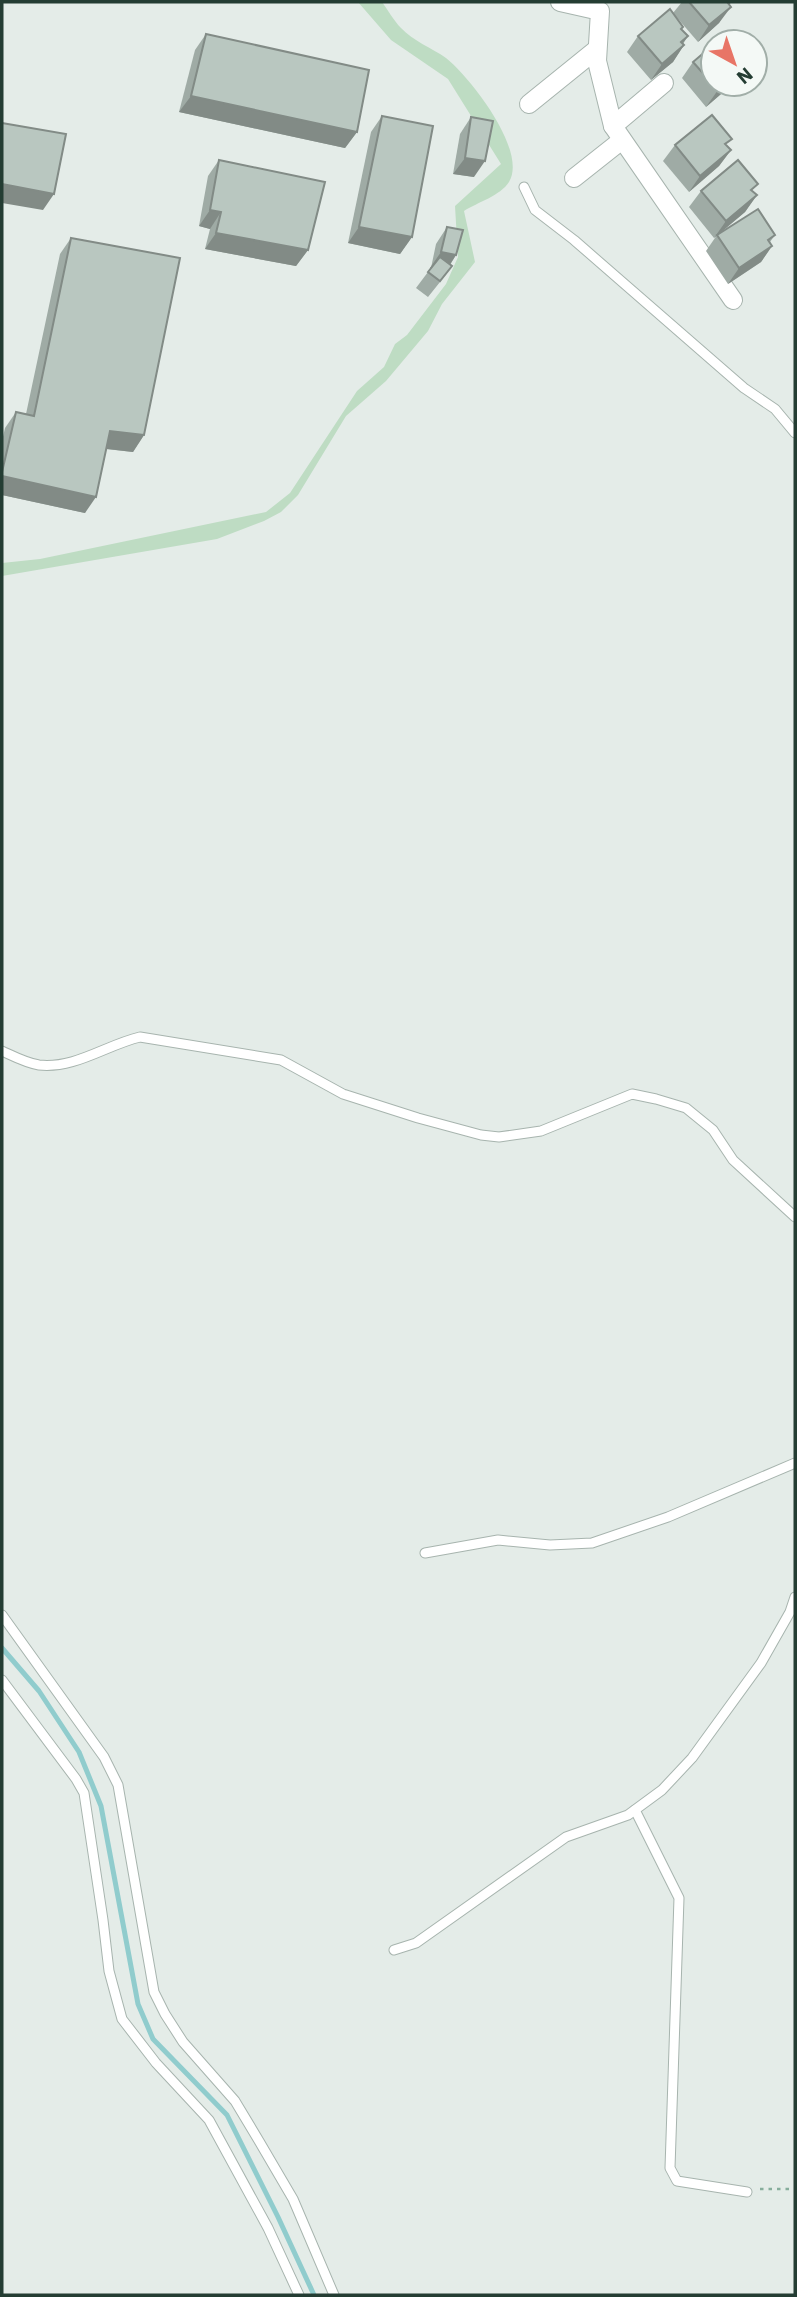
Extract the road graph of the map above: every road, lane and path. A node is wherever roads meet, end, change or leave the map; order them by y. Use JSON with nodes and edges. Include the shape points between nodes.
{"nodes":[{"id":1,"x":560,"y":2,"type":"edge"},
{"id":2,"x":597,"y":49,"type":"junction"},
{"id":3,"x":664,"y":83,"type":"dead end"},
{"id":4,"x":529,"y":104,"type":"dead end"},
{"id":5,"x":618,"y":133,"type":"junction"},
{"id":6,"x":574,"y":178,"type":"dead end"},
{"id":7,"x":524,"y":187,"type":"dead end"},
{"id":8,"x":733,"y":300,"type":"dead end"},
{"id":9,"x":795,"y":433,"type":"edge"},
{"id":10,"x":2,"y":1051,"type":"edge"},
{"id":11,"x":795,"y":1217,"type":"edge"},
{"id":12,"x":795,"y":1463,"type":"edge"},
{"id":13,"x":425,"y":1553,"type":"dead end"},
{"id":14,"x":795,"y":1597,"type":"edge"},
{"id":15,"x":2,"y":1615,"type":"edge"},
{"id":16,"x":2,"y":1680,"type":"edge"},
{"id":17,"x":635,"y":1810,"type":"junction"},
{"id":18,"x":394,"y":1951,"type":"dead end"},
{"id":19,"x":795,"y":2189,"type":"edge"},
{"id":20,"x":747,"y":2192,"type":"joint"},
{"id":21,"x":299,"y":2295,"type":"edge"},
{"id":22,"x":334,"y":2295,"type":"edge"}],
"edges":[{"from":1,"to":2,"type":"street","via":[[600,11]]},
{"from":2,"to":4,"type":"street"},
{"from":2,"to":5,"type":"street"},
{"from":3,"to":5,"type":"street"},
{"from":5,"to":6,"type":"street"},
{"from":5,"to":8,"type":"street"},
{"from":7,"to":9,"type":"lane","via":[[535,210],[744,388],[775,409]]},
{"from":10,"to":11,"type":"lane","via":[[37,1065],[61,1065],[140,1037],[281,1060],[343,1094],[499,1137],[541,1130],[632,1094],[656,1099],[686,1108],[713,1130],[733,1160]]},
{"from":12,"to":13,"type":"lane","via":[[668,1517],[592,1543],[498,1540]]},
{"from":14,"to":17,"type":"lane","via":[[761,1663],[692,1758]]},
{"from":15,"to":22,"type":"lane","via":[[104,1756],[118,1785],[154,1992],[183,2042],[235,2101],[259,2141],[293,2199]]},
{"from":16,"to":21,"type":"lane","via":[[84,1793],[109,1971],[122,2019],[209,2120]]},
{"from":17,"to":18,"type":"lane","via":[[566,1837],[416,1943]]},
{"from":17,"to":20,"type":"lane","via":[[679,1898],[670,2168],[677,2181]]},
{"from":19,"to":20,"type":"path"}]}
